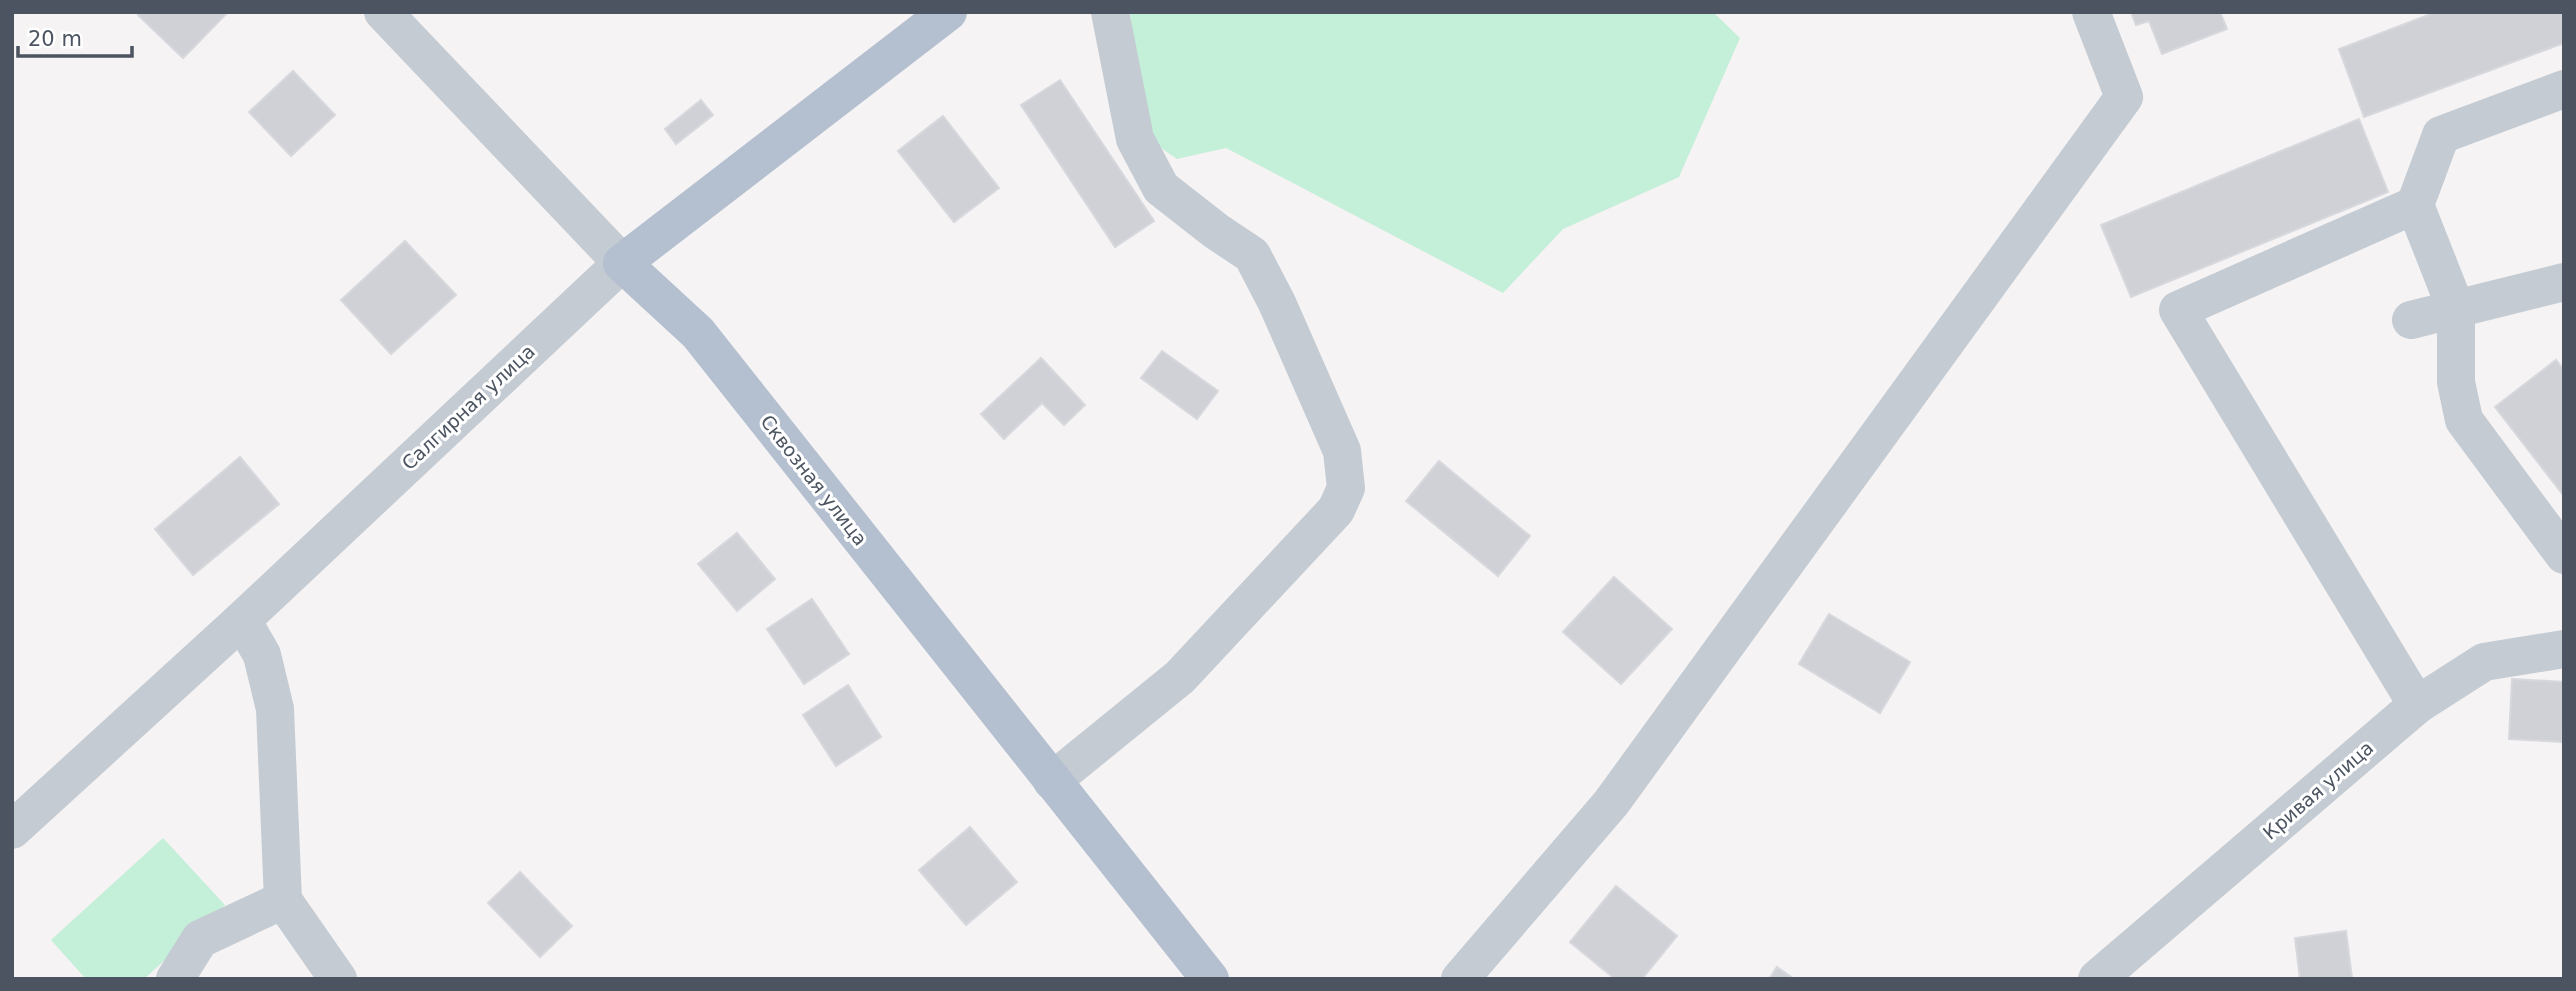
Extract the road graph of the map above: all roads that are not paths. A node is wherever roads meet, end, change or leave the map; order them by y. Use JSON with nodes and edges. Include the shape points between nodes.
{"nodes":[{"id":1,"x":383,"y":12,"type":"edge"},
{"id":2,"x":948,"y":12,"type":"edge"},
{"id":3,"x":1110,"y":12,"type":"edge"},
{"id":4,"x":2091,"y":12,"type":"edge"},
{"id":5,"x":2564,"y":89,"type":"edge"},
{"id":6,"x":2415,"y":205,"type":"junction"},
{"id":7,"x":622,"y":262,"type":"junction"},
{"id":8,"x":2564,"y":282,"type":"edge"},
{"id":9,"x":2456,"y":309,"type":"junction"},
{"id":10,"x":2411,"y":320,"type":"dead end"},
{"id":11,"x":2564,"y":555,"type":"edge"},
{"id":12,"x":242,"y":620,"type":"junction"},
{"id":13,"x":2564,"y":649,"type":"edge"},
{"id":14,"x":2417,"y":705,"type":"junction"},
{"id":15,"x":1052,"y":781,"type":"junction"},
{"id":16,"x":12,"y":830,"type":"edge"},
{"id":17,"x":284,"y":900,"type":"junction"},
{"id":18,"x":176,"y":979,"type":"edge"},
{"id":19,"x":338,"y":979,"type":"edge"},
{"id":20,"x":1210,"y":979,"type":"edge"},
{"id":21,"x":1460,"y":979,"type":"edge"},
{"id":22,"x":2097,"y":979,"type":"edge"}],
"edges":[{"from":1,"to":7,"type":"street","name":"Сквозная улица"},
{"from":2,"to":7,"type":"main road","name":"Салгирная улица"},
{"from":3,"to":15,"type":"street","via":[[1135,139],[1161,188],[1252,255],[1342,451],[1346,488],[1336,510],[1180,677]]},
{"from":4,"to":21,"type":"street","via":[[2123,97],[1611,803]]},
{"from":5,"to":6,"type":"street","via":[[2441,135]]},
{"from":6,"to":9,"type":"street"},
{"from":6,"to":14,"type":"street","via":[[2178,310]]},
{"from":7,"to":12,"type":"street","name":"Салгирная улица"},
{"from":7,"to":15,"type":"main road","name":"Сквозная улица","via":[[698,333]]},
{"from":8,"to":9,"type":"street"},
{"from":9,"to":10,"type":"street"},
{"from":9,"to":11,"type":"street","via":[[2456,382],[2464,420]]},
{"from":12,"to":16,"type":"street","name":"Салгирная улица"},
{"from":12,"to":17,"type":"street","via":[[262,655],[275,709]]},
{"from":13,"to":14,"type":"street","name":"Кривая улица","via":[[2484,662]]},
{"from":14,"to":22,"type":"street","name":"Кривая улица"},
{"from":15,"to":20,"type":"main road","name":"Сквозная улица"},
{"from":17,"to":18,"type":"street","via":[[200,939]]},
{"from":17,"to":19,"type":"street"}]}
